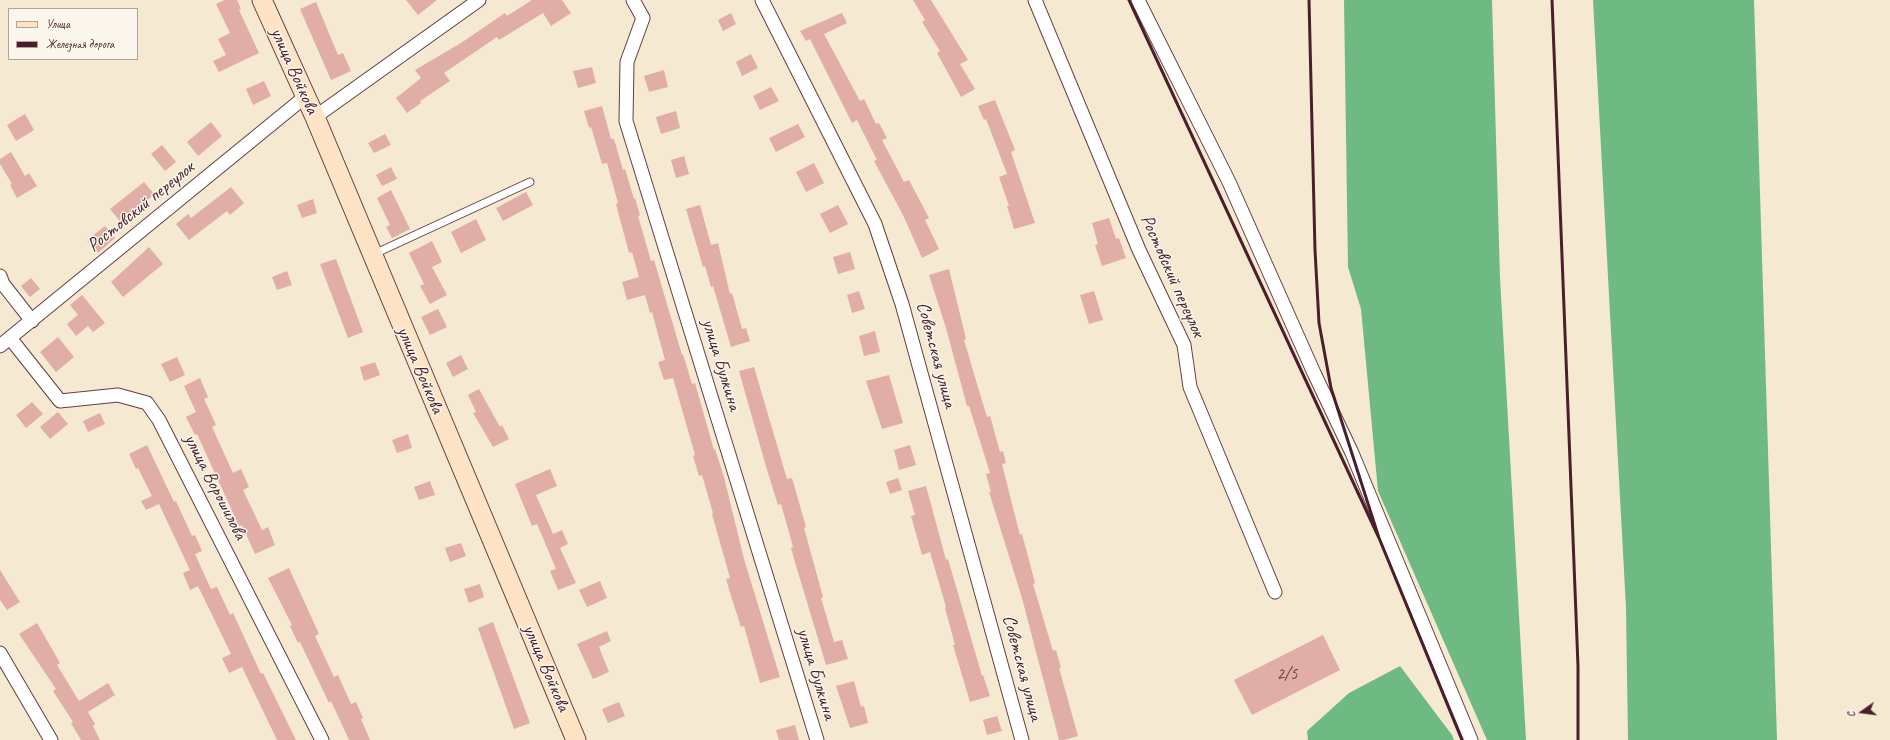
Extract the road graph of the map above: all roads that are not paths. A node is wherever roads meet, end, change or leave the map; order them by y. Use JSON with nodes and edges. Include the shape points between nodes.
{"nodes":[{"id":1,"x":262,"y":0,"type":"edge"},
{"id":2,"x":479,"y":0,"type":"edge"},
{"id":3,"x":633,"y":0,"type":"edge"},
{"id":4,"x":762,"y":0,"type":"edge"},
{"id":5,"x":1035,"y":0,"type":"edge"},
{"id":6,"x":1138,"y":0,"type":"edge"},
{"id":7,"x":306,"y":96,"type":"junction"},
{"id":8,"x":315,"y":116,"type":"junction"},
{"id":9,"x":530,"y":182,"type":"dead end"},
{"id":10,"x":372,"y":255,"type":"junction"},
{"id":11,"x":0,"y":276,"type":"edge"},
{"id":12,"x":32,"y":321,"type":"junction"},
{"id":13,"x":5,"y":342,"type":"edge"},
{"id":14,"x":1275,"y":592,"type":"dead end"},
{"id":15,"x":0,"y":653,"type":"edge"},
{"id":16,"x":47,"y":739,"type":"edge"},
{"id":17,"x":322,"y":740,"type":"edge"},
{"id":18,"x":576,"y":740,"type":"edge"},
{"id":19,"x":817,"y":740,"type":"edge"},
{"id":20,"x":1022,"y":740,"type":"edge"},
{"id":21,"x":1470,"y":740,"type":"edge"}],
"edges":[{"from":1,"to":7,"type":"main road","name":"улица Войкова"},
{"from":2,"to":8,"type":"street"},
{"from":3,"to":19,"type":"street","name":"улица Булкина","via":[[643,18],[627,62],[626,121]]},
{"from":4,"to":20,"type":"street","name":"Советская улица","via":[[875,224],[902,304]]},
{"from":5,"to":14,"type":"street","name":"Ростовский переулок","via":[[1139,250],[1184,345],[1190,387]]},
{"from":6,"to":21,"type":"street","via":[[1229,182],[1352,453]]},
{"from":7,"to":8,"type":"main road","name":"улица Войкова"},
{"from":7,"to":12,"type":"street","name":"Ростовский переулок"},
{"from":8,"to":10,"type":"main road","name":"улица Войкова"},
{"from":9,"to":10,"type":"lane"},
{"from":10,"to":18,"type":"main road","name":"улица Войкова"},
{"from":11,"to":12,"type":"street","via":[[3,284]]},
{"from":12,"to":13,"type":"street","name":"Ростовский переулок"},
{"from":13,"to":17,"type":"street","name":"улица Ворошилова","via":[[60,401],[118,395],[147,403],[162,427]]},
{"from":15,"to":16,"type":"street"}]}
